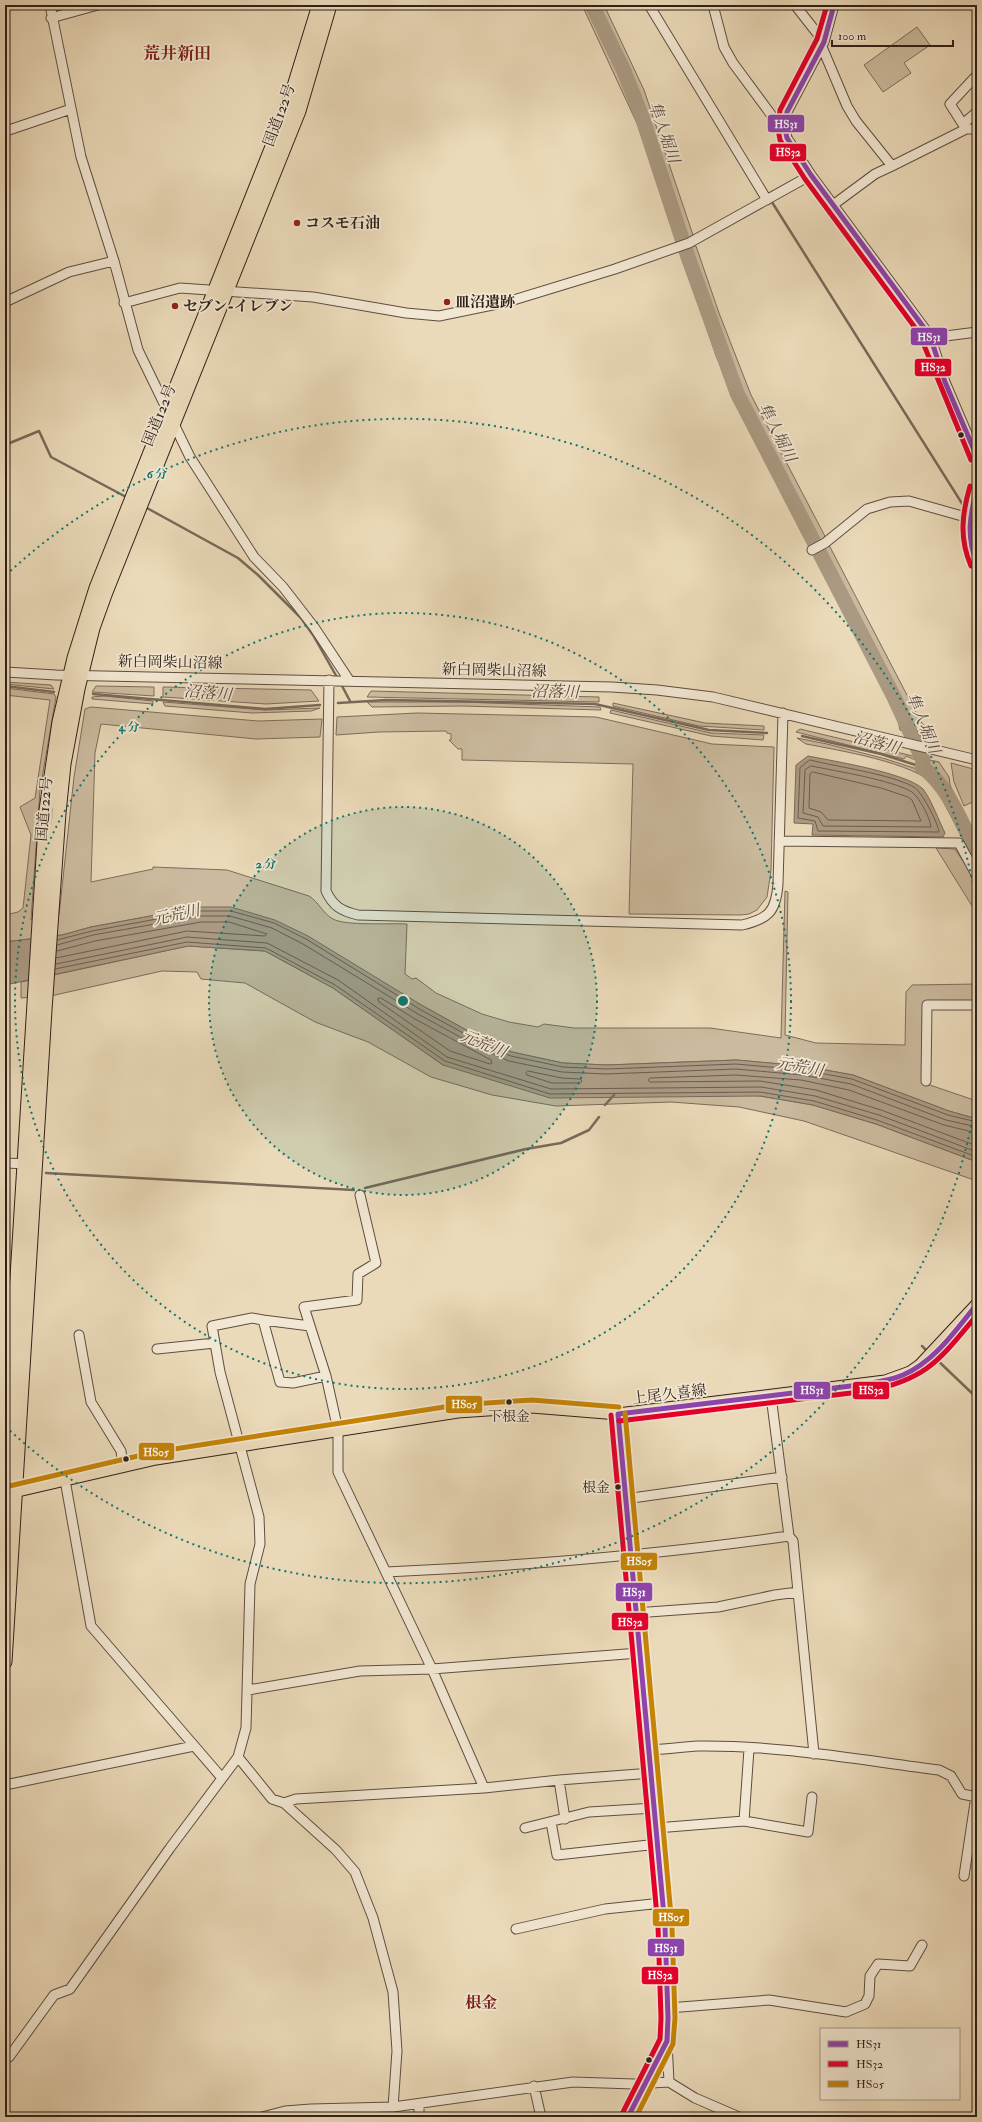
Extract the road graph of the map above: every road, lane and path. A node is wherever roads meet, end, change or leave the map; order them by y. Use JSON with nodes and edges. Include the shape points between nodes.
{"nodes":[{"id":1,"x":50,"y":5,"type":"edge"},
{"id":2,"x":98,"y":5,"type":"edge"},
{"id":3,"x":319,"y":5,"type":"edge"},
{"id":4,"x":330,"y":5,"type":"edge"},
{"id":5,"x":649,"y":5,"type":"edge"},
{"id":6,"x":713,"y":5,"type":"edge"},
{"id":7,"x":795,"y":5,"type":"edge"},
{"id":8,"x":834,"y":5,"type":"edge"},
{"id":9,"x":51,"y":18,"type":"junction"},
{"id":10,"x":823,"y":45,"type":"junction"},
{"id":11,"x":977,"y":75,"type":"edge"},
{"id":12,"x":71,"y":109,"type":"junction"},
{"id":13,"x":977,"y":112,"type":"edge"},
{"id":14,"x":965,"y":127,"type":"junction"},
{"id":15,"x":785,"y":129,"type":"junction"},
{"id":16,"x":977,"y":130,"type":"edge"},
{"id":17,"x":6,"y":131,"type":"edge"},
{"id":18,"x":892,"y":166,"type":"junction"},
{"id":19,"x":810,"y":175,"type":"junction"},
{"id":20,"x":767,"y":200,"type":"junction"},
{"id":21,"x":833,"y":205,"type":"junction"},
{"id":22,"x":114,"y":261,"type":"junction"},
{"id":23,"x":221,"y":291,"type":"junction"},
{"id":24,"x":5,"y":302,"type":"edge"},
{"id":25,"x":124,"y":303,"type":"junction"},
{"id":26,"x":977,"y":332,"type":"edge"},
{"id":27,"x":930,"y":338,"type":"junction"},
{"id":28,"x":167,"y":411,"type":"junction"},
{"id":29,"x":173,"y":424,"type":"junction"},
{"id":30,"x":977,"y":457,"type":"edge"},
{"id":31,"x":977,"y":488,"type":"edge"},
{"id":32,"x":971,"y":524,"type":"edge"},
{"id":33,"x":812,"y":550,"type":"dead end"},
{"id":34,"x":977,"y":563,"type":"edge"},
{"id":35,"x":5,"y":672,"type":"edge"},
{"id":36,"x":76,"y":674,"type":"junction"},
{"id":37,"x":329,"y":680,"type":"junction"},
{"id":38,"x":349,"y":680,"type":"junction"},
{"id":39,"x":783,"y":714,"type":"junction"},
{"id":40,"x":977,"y":760,"type":"edge"},
{"id":41,"x":779,"y":841,"type":"junction"},
{"id":42,"x":977,"y":876,"type":"edge"},
{"id":43,"x":977,"y":1005,"type":"edge"},
{"id":44,"x":926,"y":1081,"type":"dead end"},
{"id":45,"x":5,"y":1163,"type":"edge"},
{"id":46,"x":30,"y":1164,"type":"junction"},
{"id":47,"x":360,"y":1195,"type":"dead end"},
{"id":48,"x":977,"y":1304,"type":"edge"},
{"id":49,"x":263,"y":1320,"type":"junction"},
{"id":50,"x":310,"y":1326,"type":"junction"},
{"id":51,"x":79,"y":1335,"type":"dead end"},
{"id":52,"x":215,"y":1344,"type":"junction"},
{"id":53,"x":157,"y":1349,"type":"dead end"},
{"id":54,"x":14,"y":1350,"type":"edge"},
{"id":55,"x":326,"y":1376,"type":"junction"},
{"id":56,"x":771,"y":1396,"type":"junction"},
{"id":57,"x":618,"y":1414,"type":"junction"},
{"id":58,"x":338,"y":1430,"type":"junction"},
{"id":59,"x":239,"y":1446,"type":"junction"},
{"id":60,"x":123,"y":1467,"type":"junction"},
{"id":61,"x":5,"y":1470,"type":"edge"},
{"id":62,"x":782,"y":1477,"type":"junction"},
{"id":63,"x":65,"y":1480,"type":"junction"},
{"id":64,"x":10,"y":1493,"type":"edge"},
{"id":65,"x":625,"y":1499,"type":"junction"},
{"id":66,"x":789,"y":1536,"type":"junction"},
{"id":67,"x":630,"y":1555,"type":"junction"},
{"id":68,"x":386,"y":1572,"type":"junction"},
{"id":69,"x":798,"y":1592,"type":"junction"},
{"id":70,"x":635,"y":1614,"type":"junction"},
{"id":71,"x":639,"y":1653,"type":"junction"},
{"id":72,"x":5,"y":1662,"type":"edge"},
{"id":73,"x":432,"y":1670,"type":"junction"},
{"id":74,"x":248,"y":1690,"type":"junction"},
{"id":75,"x":194,"y":1746,"type":"junction"},
{"id":76,"x":750,"y":1749,"type":"junction"},
{"id":77,"x":650,"y":1750,"type":"junction"},
{"id":78,"x":814,"y":1754,"type":"junction"},
{"id":79,"x":238,"y":1757,"type":"junction"},
{"id":80,"x":652,"y":1773,"type":"junction"},
{"id":81,"x":222,"y":1778,"type":"junction"},
{"id":82,"x":559,"y":1780,"type":"junction"},
{"id":83,"x":5,"y":1785,"type":"edge"},
{"id":84,"x":484,"y":1788,"type":"junction"},
{"id":85,"x":812,"y":1797,"type":"dead end"},
{"id":86,"x":976,"y":1797,"type":"edge"},
{"id":87,"x":284,"y":1803,"type":"junction"},
{"id":88,"x":654,"y":1808,"type":"junction"},
{"id":89,"x":565,"y":1819,"type":"junction"},
{"id":90,"x":551,"y":1822,"type":"junction"},
{"id":91,"x":744,"y":1822,"type":"junction"},
{"id":92,"x":525,"y":1828,"type":"dead end"},
{"id":93,"x":656,"y":1828,"type":"junction"},
{"id":94,"x":658,"y":1844,"type":"junction"},
{"id":95,"x":964,"y":1876,"type":"dead end"},
{"id":96,"x":662,"y":1903,"type":"junction"},
{"id":97,"x":516,"y":1929,"type":"dead end"},
{"id":98,"x":922,"y":1945,"type":"dead end"},
{"id":99,"x":668,"y":2008,"type":"junction"},
{"id":100,"x":667,"y":2041,"type":"junction"},
{"id":101,"x":5,"y":2058,"type":"edge"},
{"id":102,"x":669,"y":2082,"type":"junction"},
{"id":103,"x":646,"y":2084,"type":"junction"},
{"id":104,"x":534,"y":2086,"type":"junction"},
{"id":105,"x":419,"y":2104,"type":"junction"},
{"id":106,"x":393,"y":2107,"type":"junction"},
{"id":107,"x":285,"y":2114,"type":"edge"},
{"id":108,"x":262,"y":2117,"type":"edge"},
{"id":109,"x":419,"y":2117,"type":"edge"},
{"id":110,"x":541,"y":2117,"type":"edge"},
{"id":111,"x":628,"y":2117,"type":"edge"},
{"id":112,"x":739,"y":2117,"type":"edge"}],
"edges":[{"from":1,"to":9,"type":"street"},
{"from":2,"to":9,"type":"street"},
{"from":3,"to":23,"type":"highway","name":"国道122号","via":[[287,109]]},
{"from":4,"to":23,"type":"highway","name":"国道122号","via":[[299,111]]},
{"from":5,"to":20,"type":"street"},
{"from":6,"to":15,"type":"street","via":[[724,47],[733,63],[778,124]]},
{"from":7,"to":10,"type":"street"},
{"from":8,"to":10,"type":"street"},
{"from":9,"to":12,"type":"street"},
{"from":10,"to":15,"type":"street","via":[[791,101]]},
{"from":10,"to":18,"type":"street","via":[[847,106]]},
{"from":11,"to":14,"type":"street","via":[[950,104]]},
{"from":12,"to":17,"type":"street"},
{"from":12,"to":22,"type":"street","via":[[81,157]]},
{"from":13,"to":14,"type":"street"},
{"from":14,"to":16,"type":"street"},
{"from":14,"to":18,"type":"street"},
{"from":15,"to":19,"type":"street","via":[[790,146]]},
{"from":18,"to":21,"type":"street","via":[[875,174]]},
{"from":19,"to":20,"type":"street"},
{"from":19,"to":21,"type":"street"},
{"from":20,"to":23,"type":"street","via":[[689,243],[507,302],[439,316],[314,297]]},
{"from":21,"to":27,"type":"street","via":[[916,315]]},
{"from":22,"to":24,"type":"street","via":[[69,272]]},
{"from":22,"to":25,"type":"street"},
{"from":23,"to":25,"type":"street","via":[[180,288]]},
{"from":23,"to":28,"type":"highway","name":"国道122号"},
{"from":23,"to":29,"type":"highway","name":"国道122号"},
{"from":25,"to":28,"type":"street","via":[[138,350]]},
{"from":26,"to":27,"type":"street"},
{"from":27,"to":30,"type":"street","via":[[945,382]]},
{"from":28,"to":29,"type":"street"},
{"from":28,"to":36,"type":"highway","name":"国道122号","via":[[101,574],[83,626]]},
{"from":29,"to":36,"type":"highway","name":"国道122号"},
{"from":29,"to":38,"type":"street","via":[[190,457],[254,557],[283,587],[314,627]]},
{"from":31,"to":32,"type":"street"},
{"from":32,"to":33,"type":"street","via":[[909,501],[890,502],[867,509],[825,543]]},
{"from":32,"to":34,"type":"street","via":[[969,539]]},
{"from":35,"to":36,"type":"street","name":"新白岡柴山沼線"},
{"from":36,"to":37,"type":"street","name":"新白岡柴山沼線"},
{"from":36,"to":46,"type":"highway","name":"国道122号","via":[[59,722],[46,810],[46,913]]},
{"from":37,"to":38,"type":"street","name":"新白岡柴山沼線"},
{"from":37,"to":41,"type":"street","via":[[326,891],[332,902],[347,912],[358,915],[742,924],[765,917],[777,900]]},
{"from":38,"to":39,"type":"street","name":"新白岡柴山沼線","via":[[649,689],[713,697]]},
{"from":39,"to":40,"type":"street","name":"新白岡柴山沼線"},
{"from":39,"to":41,"type":"street"},
{"from":41,"to":42,"type":"street","via":[[959,843]]},
{"from":43,"to":44,"type":"street","via":[[927,1005]]},
{"from":45,"to":46,"type":"street"},
{"from":46,"to":54,"type":"highway","name":"国道122号"},
{"from":47,"to":50,"type":"street","via":[[376,1263],[358,1274],[357,1300],[304,1307]]},
{"from":48,"to":56,"type":"main road","name":"上尾久喜線","via":[[933,1354],[910,1372],[873,1383]]},
{"from":49,"to":50,"type":"street"},
{"from":49,"to":52,"type":"street","via":[[252,1318],[212,1326]]},
{"from":49,"to":55,"type":"street","via":[[280,1382],[292,1383]]},
{"from":50,"to":55,"type":"street"},
{"from":51,"to":60,"type":"street","via":[[91,1402],[121,1450]]},
{"from":52,"to":53,"type":"street"},
{"from":52,"to":59,"type":"street"},
{"from":54,"to":61,"type":"highway","name":"国道122号"},
{"from":54,"to":64,"type":"highway","name":"国道122号"},
{"from":55,"to":58,"type":"street"},
{"from":56,"to":57,"type":"main road","name":"上尾久喜線"},
{"from":56,"to":62,"type":"street"},
{"from":57,"to":58,"type":"main road","name":"上尾久喜線","via":[[532,1408],[483,1409]]},
{"from":57,"to":65,"type":"street"},
{"from":58,"to":59,"type":"main road","name":"上尾久喜線"},
{"from":58,"to":68,"type":"street","via":[[338,1472]]},
{"from":59,"to":60,"type":"main road","name":"上尾久喜線"},
{"from":59,"to":74,"type":"street","via":[[259,1517],[260,1544],[250,1584]]},
{"from":60,"to":63,"type":"main road","name":"上尾久喜線"},
{"from":62,"to":65,"type":"street"},
{"from":62,"to":66,"type":"street"},
{"from":63,"to":64,"type":"main road","name":"上尾久喜線"},
{"from":63,"to":75,"type":"street","via":[[91,1626]]},
{"from":64,"to":72,"type":"highway","name":"国道122号"},
{"from":65,"to":67,"type":"street"},
{"from":66,"to":67,"type":"street"},
{"from":66,"to":69,"type":"street","via":[[793,1541]]},
{"from":67,"to":68,"type":"street","via":[[510,1566]]},
{"from":67,"to":70,"type":"street"},
{"from":68,"to":73,"type":"street"},
{"from":69,"to":70,"type":"street","via":[[718,1607]]},
{"from":69,"to":78,"type":"street"},
{"from":70,"to":71,"type":"street"},
{"from":71,"to":73,"type":"street"},
{"from":71,"to":77,"type":"street"},
{"from":73,"to":74,"type":"street","via":[[360,1671]]},
{"from":73,"to":84,"type":"street"},
{"from":74,"to":79,"type":"street","via":[[246,1728]]},
{"from":75,"to":81,"type":"street"},
{"from":75,"to":83,"type":"street"},
{"from":76,"to":77,"type":"street","via":[[698,1746]]},
{"from":76,"to":78,"type":"street"},
{"from":76,"to":91,"type":"street"},
{"from":77,"to":80,"type":"street"},
{"from":78,"to":86,"type":"street","via":[[939,1770],[951,1776],[962,1794]]},
{"from":79,"to":81,"type":"street"},
{"from":79,"to":87,"type":"street","via":[[272,1799]]},
{"from":80,"to":82,"type":"street"},
{"from":80,"to":88,"type":"street"},
{"from":81,"to":101,"type":"street","via":[[70,1989],[54,1995],[9,2057]]},
{"from":82,"to":84,"type":"street"},
{"from":82,"to":89,"type":"street"},
{"from":84,"to":87,"type":"street","via":[[296,1799]]},
{"from":85,"to":91,"type":"street","via":[[808,1832]]},
{"from":86,"to":95,"type":"street"},
{"from":87,"to":106,"type":"street","via":[[336,1850],[355,1872],[373,1918],[393,1992],[396,2020],[397,2051]]},
{"from":88,"to":89,"type":"street","via":[[589,1812]]},
{"from":88,"to":93,"type":"street"},
{"from":89,"to":90,"type":"street"},
{"from":90,"to":92,"type":"street"},
{"from":90,"to":94,"type":"street","via":[[557,1855]]},
{"from":91,"to":93,"type":"street"},
{"from":93,"to":94,"type":"street"},
{"from":94,"to":96,"type":"street"},
{"from":96,"to":97,"type":"street","via":[[605,1909]]},
{"from":96,"to":99,"type":"street"},
{"from":98,"to":99,"type":"street","via":[[910,1966],[878,1964],[870,1976],[865,2004],[846,2012],[769,2000]]},
{"from":99,"to":100,"type":"street"},
{"from":100,"to":102,"type":"street"},
{"from":100,"to":103,"type":"street"},
{"from":102,"to":103,"type":"street"},
{"from":102,"to":112,"type":"street","via":[[695,2098]]},
{"from":103,"to":104,"type":"street","via":[[573,2082]]},
{"from":103,"to":111,"type":"street"},
{"from":104,"to":105,"type":"street"},
{"from":104,"to":110,"type":"street"},
{"from":105,"to":106,"type":"street"},
{"from":105,"to":109,"type":"street"},
{"from":106,"to":107,"type":"street"},
{"from":107,"to":108,"type":"street"}]}
